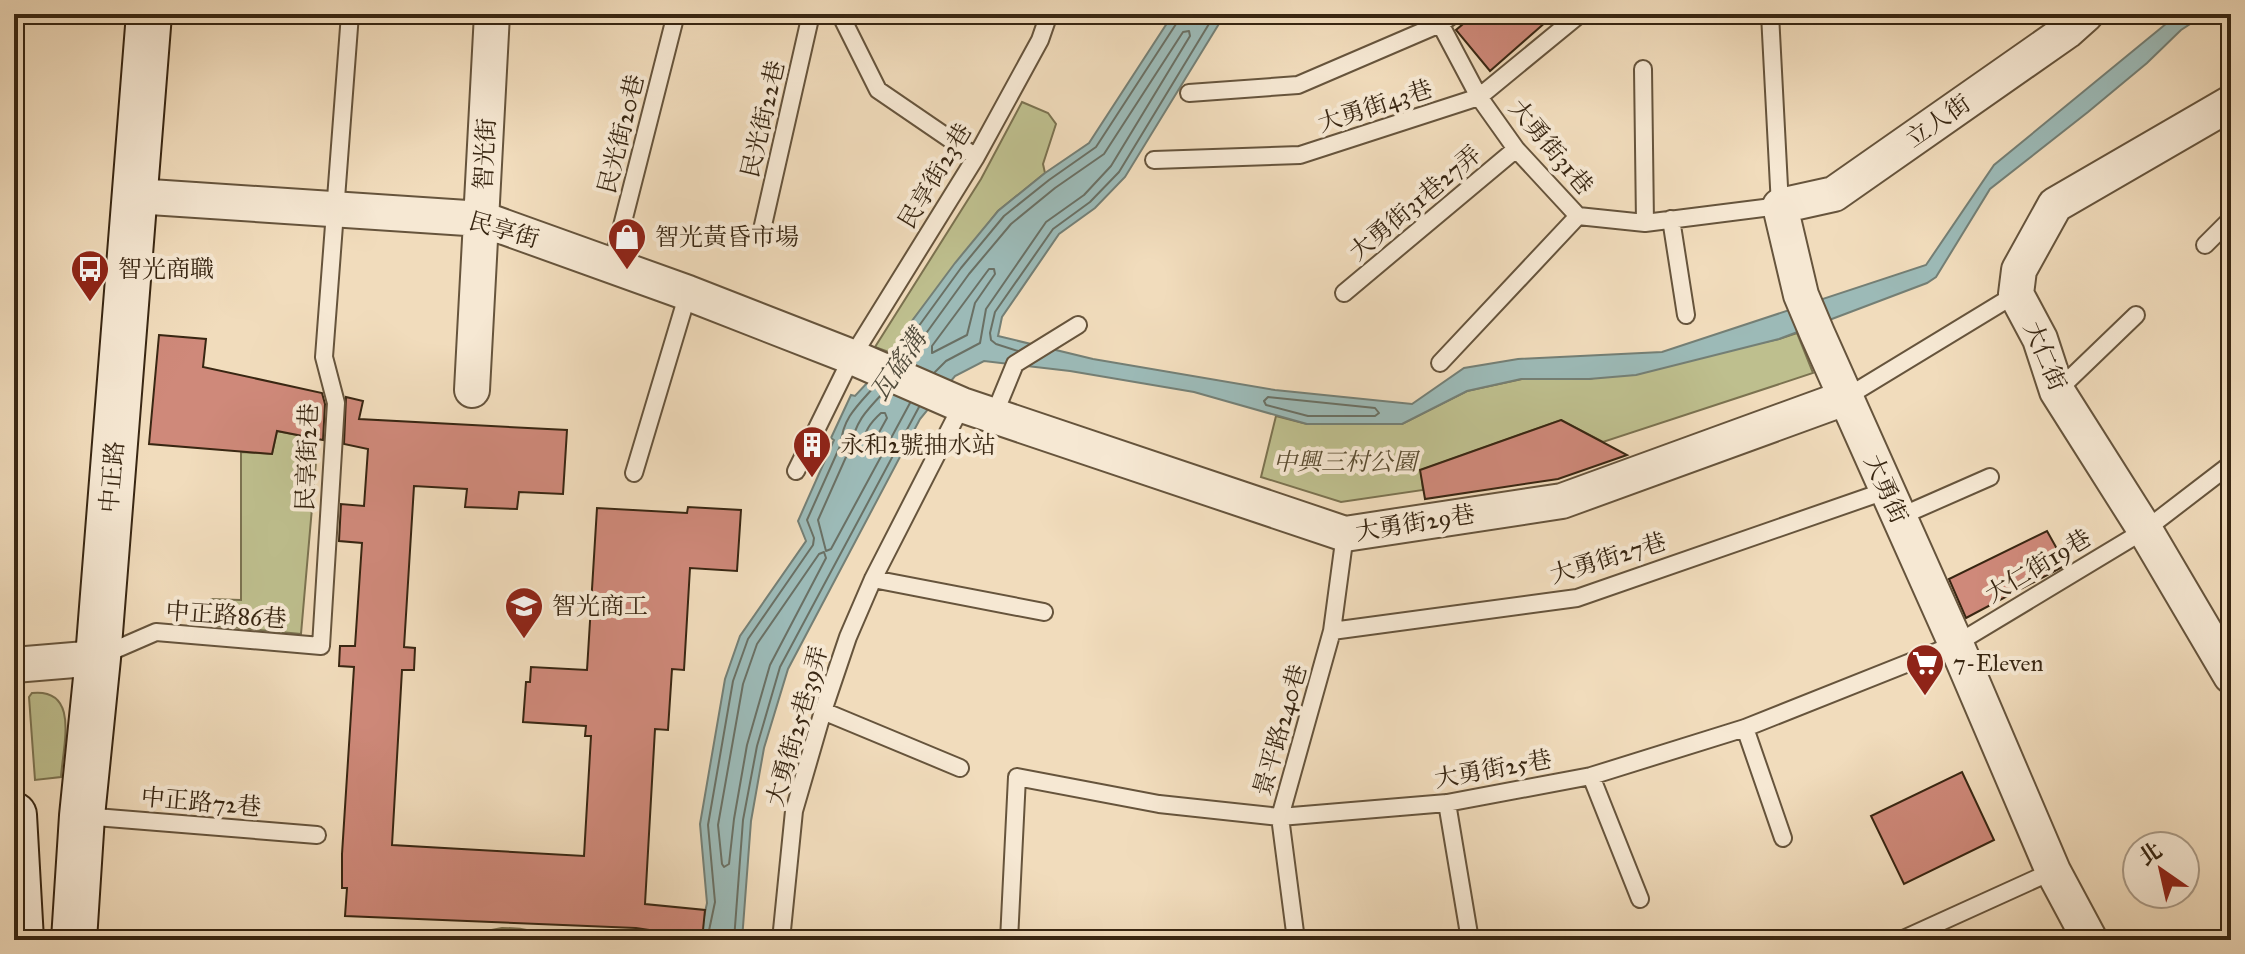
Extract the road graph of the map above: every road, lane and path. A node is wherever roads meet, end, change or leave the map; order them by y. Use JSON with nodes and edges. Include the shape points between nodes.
{"nodes":[{"id":1,"x":149,"y":14,"type":"edge"},
{"id":2,"x":350,"y":14,"type":"edge"},
{"id":3,"x":492,"y":14,"type":"edge"},
{"id":4,"x":676,"y":14,"type":"edge"},
{"id":5,"x":811,"y":14,"type":"edge"},
{"id":6,"x":840,"y":14,"type":"edge"},
{"id":7,"x":1049,"y":14,"type":"edge"},
{"id":8,"x":1580,"y":14,"type":"edge"},
{"id":9,"x":1770,"y":14,"type":"edge"},
{"id":10,"x":2086,"y":14,"type":"edge"},
{"id":11,"x":1443,"y":17,"type":"edge"},
{"id":12,"x":1643,"y":69,"type":"dead end"},
{"id":13,"x":1189,"y":93,"type":"dead end"},
{"id":14,"x":1479,"y":97,"type":"junction"},
{"id":15,"x":2225,"y":115,"type":"edge"},
{"id":16,"x":1516,"y":149,"type":"junction"},
{"id":17,"x":976,"y":157,"type":"junction"},
{"id":18,"x":1154,"y":160,"type":"dead end"},
{"id":19,"x":135,"y":196,"type":"junction"},
{"id":20,"x":1780,"y":206,"type":"junction"},
{"id":21,"x":337,"y":209,"type":"junction"},
{"id":22,"x":1578,"y":216,"type":"junction"},
{"id":23,"x":482,"y":219,"type":"junction"},
{"id":24,"x":1671,"y":219,"type":"junction"},
{"id":25,"x":2231,"y":219,"type":"edge"},
{"id":26,"x":1645,"y":223,"type":"junction"},
{"id":27,"x":761,"y":234,"type":"dead end"},
{"id":28,"x":2205,"y":245,"type":"dead end"},
{"id":29,"x":612,"y":265,"type":"junction"},
{"id":30,"x":688,"y":293,"type":"junction"},
{"id":31,"x":1344,"y":293,"type":"dead end"},
{"id":32,"x":2016,"y":294,"type":"junction"},
{"id":33,"x":1686,"y":315,"type":"dead end"},
{"id":34,"x":2136,"y":315,"type":"dead end"},
{"id":35,"x":1078,"y":325,"type":"dead end"},
{"id":36,"x":852,"y":357,"type":"junction"},
{"id":37,"x":1440,"y":363,"type":"dead end"},
{"id":38,"x":472,"y":390,"type":"dead end"},
{"id":39,"x":2057,"y":391,"type":"junction"},
{"id":40,"x":1845,"y":398,"type":"junction"},
{"id":41,"x":962,"y":405,"type":"junction"},
{"id":42,"x":994,"y":415,"type":"junction"},
{"id":43,"x":2231,"y":464,"type":"edge"},
{"id":44,"x":796,"y":471,"type":"dead end"},
{"id":45,"x":634,"y":473,"type":"dead end"},
{"id":46,"x":1990,"y":477,"type":"dead end"},
{"id":47,"x":1893,"y":504,"type":"junction"},
{"id":48,"x":2145,"y":530,"type":"junction"},
{"id":49,"x":1345,"y":534,"type":"junction"},
{"id":50,"x":873,"y":579,"type":"junction"},
{"id":51,"x":1044,"y":612,"type":"dead end"},
{"id":52,"x":1332,"y":631,"type":"junction"},
{"id":53,"x":1956,"y":644,"type":"junction"},
{"id":54,"x":308,"y":646,"type":"joint"},
{"id":55,"x":98,"y":658,"type":"junction"},
{"id":56,"x":14,"y":665,"type":"edge"},
{"id":57,"x":2231,"y":676,"type":"edge"},
{"id":58,"x":823,"y":711,"type":"junction"},
{"id":59,"x":1745,"y":728,"type":"junction"},
{"id":60,"x":960,"y":768,"type":"dead end"},
{"id":61,"x":1591,"y":776,"type":"junction"},
{"id":62,"x":1447,"y":803,"type":"junction"},
{"id":63,"x":14,"y":815,"type":"edge"},
{"id":64,"x":82,"y":816,"type":"junction"},
{"id":65,"x":1280,"y":817,"type":"junction"},
{"id":66,"x":317,"y":835,"type":"dead end"},
{"id":67,"x":1783,"y":838,"type":"dead end"},
{"id":68,"x":2053,"y":871,"type":"junction"},
{"id":69,"x":1640,"y":899,"type":"dead end"},
{"id":70,"x":21,"y":940,"type":"edge"},
{"id":71,"x":74,"y":940,"type":"edge"},
{"id":72,"x":781,"y":940,"type":"edge"},
{"id":73,"x":1009,"y":940,"type":"edge"},
{"id":74,"x":1296,"y":940,"type":"edge"},
{"id":75,"x":1470,"y":940,"type":"edge"},
{"id":76,"x":1901,"y":940,"type":"edge"},
{"id":77,"x":2090,"y":940,"type":"edge"}],
"edges":[{"from":1,"to":19,"type":"street","name":"中正路"},
{"from":2,"to":21,"type":"lane"},
{"from":3,"to":23,"type":"street","name":"智光街"},
{"from":4,"to":29,"type":"lane","name":"民光街20巷"},
{"from":5,"to":27,"type":"lane","name":"民光街22巷"},
{"from":6,"to":17,"type":"lane","via":[[878,90]]},
{"from":7,"to":17,"type":"lane","name":"民享街23巷"},
{"from":8,"to":14,"type":"lane","name":"大勇街43巷"},
{"from":9,"to":20,"type":"lane","name":"大勇街"},
{"from":10,"to":20,"type":"street","name":"立人街","via":[[1834,194]]},
{"from":11,"to":13,"type":"lane","via":[[1298,85]]},
{"from":11,"to":14,"type":"lane","name":"大勇街31巷"},
{"from":12,"to":26,"type":"lane"},
{"from":14,"to":16,"type":"lane","name":"大勇街31巷"},
{"from":14,"to":18,"type":"lane","name":"大勇街43巷","via":[[1300,155]]},
{"from":15,"to":32,"type":"street","name":"大仁街","via":[[2055,205],[2019,270]]},
{"from":16,"to":22,"type":"lane","name":"大勇街31巷"},
{"from":16,"to":31,"type":"lane","name":"大勇街31巷27弄"},
{"from":17,"to":36,"type":"lane","name":"民享街23巷"},
{"from":19,"to":21,"type":"street","name":"民享街"},
{"from":19,"to":55,"type":"street","name":"中正路"},
{"from":20,"to":24,"type":"lane","name":"大勇街31巷"},
{"from":20,"to":40,"type":"street","name":"大勇街","via":[[1801,295]]},
{"from":21,"to":23,"type":"street","name":"民享街"},
{"from":21,"to":54,"type":"lane","name":"民享街2巷","via":[[324,357],[336,403],[321,646]]},
{"from":22,"to":26,"type":"lane","name":"大勇街31巷"},
{"from":22,"to":37,"type":"lane"},
{"from":23,"to":29,"type":"street","name":"民享街"},
{"from":23,"to":38,"type":"street","name":"智光街"},
{"from":24,"to":26,"type":"lane","name":"大勇街31巷"},
{"from":24,"to":33,"type":"lane"},
{"from":25,"to":28,"type":"lane"},
{"from":29,"to":30,"type":"street","name":"民享街"},
{"from":30,"to":36,"type":"street","name":"民享街"},
{"from":30,"to":45,"type":"lane"},
{"from":32,"to":39,"type":"street","name":"大仁街","via":[[2040,339]]},
{"from":32,"to":40,"type":"lane"},
{"from":34,"to":39,"type":"lane"},
{"from":35,"to":42,"type":"lane","via":[[1015,364]]},
{"from":36,"to":41,"type":"street","name":"大勇街29巷"},
{"from":36,"to":44,"type":"lane","name":"民享街23巷"},
{"from":39,"to":48,"type":"street","name":"大仁街"},
{"from":40,"to":47,"type":"street","name":"大勇街"},
{"from":40,"to":49,"type":"street","name":"大勇街29巷","via":[[1562,501]]},
{"from":41,"to":42,"type":"street","name":"大勇街29巷"},
{"from":41,"to":50,"type":"lane","name":"大勇街25巷39弄"},
{"from":42,"to":49,"type":"street","name":"大勇街29巷"},
{"from":43,"to":48,"type":"lane","name":"大仁街19巷"},
{"from":46,"to":47,"type":"lane","name":"大勇街27巷"},
{"from":47,"to":52,"type":"lane","name":"大勇街27巷","via":[[1577,598]]},
{"from":47,"to":53,"type":"street","name":"大勇街"},
{"from":48,"to":53,"type":"lane","name":"大仁街19巷"},
{"from":48,"to":57,"type":"street","name":"大仁街"},
{"from":49,"to":52,"type":"lane","name":"景平路240巷"},
{"from":50,"to":51,"type":"lane"},
{"from":50,"to":58,"type":"lane","name":"大勇街25巷39弄"},
{"from":52,"to":65,"type":"lane","name":"景平路240巷"},
{"from":53,"to":59,"type":"lane","name":"大勇街25巷"},
{"from":53,"to":68,"type":"street","name":"大勇街"},
{"from":54,"to":55,"type":"lane","name":"中正路86巷","via":[[156,632]]},
{"from":55,"to":56,"type":"street"},
{"from":55,"to":64,"type":"street","name":"中正路"},
{"from":58,"to":60,"type":"lane"},
{"from":58,"to":72,"type":"lane","name":"大勇街25巷39弄","via":[[794,811]]},
{"from":59,"to":61,"type":"lane","name":"大勇街25巷"},
{"from":59,"to":67,"type":"lane"},
{"from":61,"to":62,"type":"lane","name":"大勇街25巷"},
{"from":61,"to":69,"type":"lane"},
{"from":62,"to":65,"type":"lane","name":"大勇街25巷"},
{"from":62,"to":75,"type":"lane"},
{"from":63,"to":70,"type":"street"},
{"from":64,"to":66,"type":"lane","name":"中正路72巷"},
{"from":64,"to":71,"type":"street","name":"中正路"},
{"from":65,"to":73,"type":"lane","name":"大勇街25巷","via":[[1159,804],[1017,777]]},
{"from":65,"to":74,"type":"lane","name":"景平路240巷"},
{"from":68,"to":76,"type":"lane"},
{"from":68,"to":77,"type":"street","name":"大勇街"}]}
